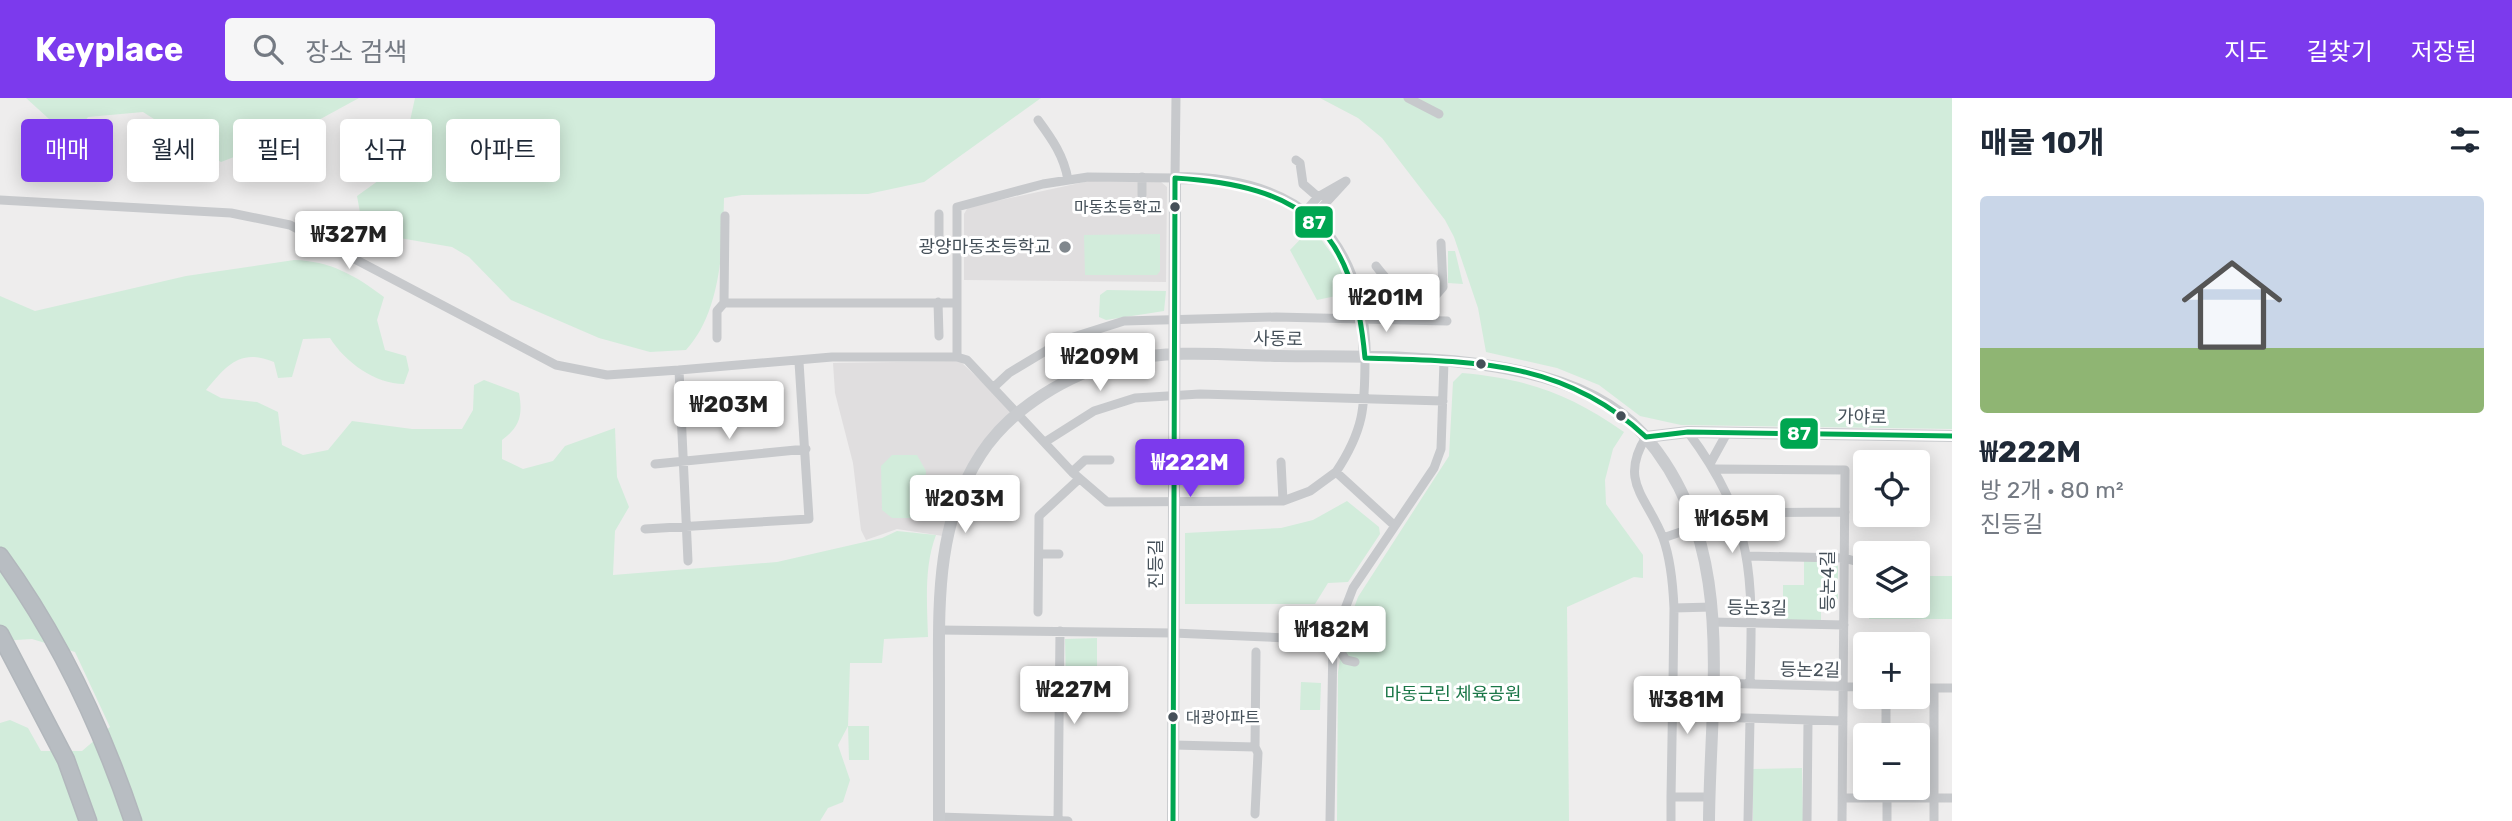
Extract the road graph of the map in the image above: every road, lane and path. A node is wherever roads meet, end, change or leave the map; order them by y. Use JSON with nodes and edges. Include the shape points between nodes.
{"nodes":[{"id":1,"x":1176,"y":98,"type":"edge"},
{"id":2,"x":1408,"y":98,"type":"edge"},
{"id":3,"x":1439,"y":114,"type":"dead end"},
{"id":4,"x":1038,"y":120,"type":"dead end"},
{"id":5,"x":1296,"y":160,"type":"dead end"},
{"id":6,"x":1142,"y":177,"type":"junction"},
{"id":7,"x":1175,"y":178,"type":"junction"},
{"id":8,"x":1068,"y":180,"type":"junction"},
{"id":9,"x":1142,"y":195,"type":"dead end"},
{"id":10,"x":1318,"y":197,"type":"junction"},
{"id":11,"x":0,"y":200,"type":"edge"},
{"id":12,"x":939,"y":214,"type":"dead end"},
{"id":13,"x":726,"y":216,"type":"dead end"},
{"id":14,"x":1307,"y":216,"type":"junction"},
{"id":15,"x":1441,"y":243,"type":"dead end"},
{"id":16,"x":957,"y":246,"type":"junction"},
{"id":17,"x":1376,"y":266,"type":"dead end"},
{"id":18,"x":938,"y":302,"type":"junction"},
{"id":19,"x":724,"y":303,"type":"junction"},
{"id":20,"x":957,"y":303,"type":"junction"},
{"id":21,"x":1175,"y":317,"type":"junction"},
{"id":22,"x":1363,"y":318,"type":"junction"},
{"id":23,"x":1447,"y":321,"type":"dead end"},
{"id":24,"x":939,"y":336,"type":"dead end"},
{"id":25,"x":717,"y":338,"type":"dead end"},
{"id":26,"x":1174,"y":355,"type":"junction"},
{"id":27,"x":957,"y":357,"type":"junction"},
{"id":28,"x":1365,"y":358,"type":"junction"},
{"id":29,"x":1444,"y":361,"type":"junction"},
{"id":30,"x":799,"y":362,"type":"junction"},
{"id":31,"x":679,"y":370,"type":"junction"},
{"id":32,"x":993,"y":387,"type":"junction"},
{"id":33,"x":1174,"y":394,"type":"junction"},
{"id":34,"x":1365,"y":398,"type":"junction"},
{"id":35,"x":1443,"y":401,"type":"junction"},
{"id":36,"x":1018,"y":413,"type":"junction"},
{"id":37,"x":1688,"y":432,"type":"junction"},
{"id":38,"x":1727,"y":433,"type":"junction"},
{"id":39,"x":1952,"y":436,"type":"edge"},
{"id":40,"x":1646,"y":438,"type":"junction"},
{"id":41,"x":1045,"y":442,"type":"junction"},
{"id":42,"x":806,"y":449,"type":"junction"},
{"id":43,"x":1110,"y":460,"type":"dead end"},
{"id":44,"x":683,"y":461,"type":"junction"},
{"id":45,"x":1174,"y":462,"type":"junction"},
{"id":46,"x":1197,"y":462,"type":"dead end"},
{"id":47,"x":1281,"y":462,"type":"dead end"},
{"id":48,"x":656,"y":464,"type":"dead end"},
{"id":49,"x":1713,"y":466,"type":"junction"},
{"id":50,"x":1072,"y":472,"type":"junction"},
{"id":51,"x":1336,"y":472,"type":"junction"},
{"id":52,"x":1079,"y":479,"type":"junction"},
{"id":53,"x":1283,"y":501,"type":"junction"},
{"id":54,"x":1174,"y":503,"type":"junction"},
{"id":55,"x":1845,"y":512,"type":"junction"},
{"id":56,"x":1736,"y":513,"type":"junction"},
{"id":57,"x":1395,"y":526,"type":"junction"},
{"id":58,"x":686,"y":527,"type":"junction"},
{"id":59,"x":1698,"y":527,"type":"junction"},
{"id":60,"x":645,"y":529,"type":"dead end"},
{"id":61,"x":1663,"y":538,"type":"junction"},
{"id":62,"x":1039,"y":554,"type":"junction"},
{"id":63,"x":1059,"y":554,"type":"dead end"},
{"id":64,"x":0,"y":556,"type":"edge"},
{"id":65,"x":1748,"y":556,"type":"junction"},
{"id":66,"x":1844,"y":558,"type":"junction"},
{"id":67,"x":1853,"y":560,"type":"edge"},
{"id":68,"x":688,"y":561,"type":"dead end"},
{"id":69,"x":1712,"y":607,"type":"junction"},
{"id":70,"x":1674,"y":608,"type":"junction"},
{"id":71,"x":1038,"y":612,"type":"dead end"},
{"id":72,"x":1712,"y":622,"type":"junction"},
{"id":73,"x":1752,"y":623,"type":"junction"},
{"id":74,"x":1844,"y":625,"type":"junction"},
{"id":75,"x":939,"y":630,"type":"junction"},
{"id":76,"x":1060,"y":631,"type":"junction"},
{"id":77,"x":1173,"y":633,"type":"junction"},
{"id":78,"x":0,"y":634,"type":"edge"},
{"id":79,"x":1333,"y":640,"type":"junction"},
{"id":80,"x":1256,"y":652,"type":"dead end"},
{"id":81,"x":1355,"y":662,"type":"dead end"},
{"id":82,"x":1673,"y":682,"type":"junction"},
{"id":83,"x":1712,"y":683,"type":"junction"},
{"id":84,"x":1750,"y":684,"type":"junction"},
{"id":85,"x":1843,"y":686,"type":"junction"},
{"id":86,"x":1853,"y":686,"type":"edge"},
{"id":87,"x":1930,"y":688,"type":"edge"},
{"id":88,"x":1934,"y":688,"type":"junction"},
{"id":89,"x":1952,"y":688,"type":"edge"},
{"id":90,"x":1711,"y":717,"type":"junction"},
{"id":91,"x":1750,"y":719,"type":"junction"},
{"id":92,"x":1808,"y":721,"type":"junction"},
{"id":93,"x":1843,"y":721,"type":"junction"},
{"id":94,"x":1173,"y":745,"type":"junction"},
{"id":95,"x":1255,"y":747,"type":"junction"},
{"id":96,"x":1671,"y":797,"type":"junction"},
{"id":97,"x":1709,"y":797,"type":"junction"},
{"id":98,"x":1853,"y":797,"type":"edge"},
{"id":99,"x":1843,"y":798,"type":"junction"},
{"id":100,"x":1930,"y":798,"type":"edge"},
{"id":101,"x":1934,"y":798,"type":"junction"},
{"id":102,"x":1952,"y":798,"type":"edge"},
{"id":103,"x":1887,"y":800,"type":"edge"},
{"id":104,"x":1255,"y":814,"type":"dead end"},
{"id":105,"x":939,"y":819,"type":"edge"},
{"id":106,"x":985,"y":820,"type":"edge"},
{"id":107,"x":88,"y":821,"type":"edge"},
{"id":108,"x":133,"y":821,"type":"edge"},
{"id":109,"x":1058,"y":821,"type":"edge"},
{"id":110,"x":1068,"y":821,"type":"edge"},
{"id":111,"x":1172,"y":821,"type":"edge"},
{"id":112,"x":1330,"y":821,"type":"edge"},
{"id":113,"x":1671,"y":821,"type":"edge"},
{"id":114,"x":1709,"y":821,"type":"edge"},
{"id":115,"x":1748,"y":821,"type":"edge"},
{"id":116,"x":1807,"y":821,"type":"edge"},
{"id":117,"x":1842,"y":821,"type":"edge"},
{"id":118,"x":1887,"y":821,"type":"edge"},
{"id":119,"x":1934,"y":821,"type":"edge"}],
"edges":[{"from":1,"to":7,"type":"street","name":"진등길"},
{"from":2,"to":3,"type":"street"},
{"from":4,"to":8,"type":"street","via":[[1066,164]]},
{"from":5,"to":10,"type":"street","via":[[1303,184]]},
{"from":6,"to":7,"type":"street"},
{"from":6,"to":8,"type":"street"},
{"from":6,"to":9,"type":"street"},
{"from":7,"to":14,"type":"street","via":[[1242,183],[1283,198]]},
{"from":7,"to":21,"type":"street","name":"진등길"},
{"from":8,"to":16,"type":"street","via":[[957,206]]},
{"from":10,"to":14,"type":"street"},
{"from":10,"to":14,"type":"street","via":[[1346,181]]},
{"from":11,"to":31,"type":"street","via":[[231,213],[290,225],[556,365],[607,374]]},
{"from":12,"to":16,"type":"street","via":[[939,246]]},
{"from":13,"to":19,"type":"street"},
{"from":14,"to":22,"type":"street","via":[[1337,247],[1348,266]]},
{"from":15,"to":17,"type":"street","via":[[1443,287],[1436,295],[1408,295],[1394,289]]},
{"from":16,"to":20,"type":"street"},
{"from":18,"to":19,"type":"street"},
{"from":18,"to":20,"type":"street"},
{"from":18,"to":24,"type":"street"},
{"from":19,"to":25,"type":"street","via":[[717,311]]},
{"from":20,"to":27,"type":"street"},
{"from":21,"to":22,"type":"street"},
{"from":21,"to":26,"type":"street","name":"진등길"},
{"from":21,"to":32,"type":"street","via":[[1124,321],[1064,340]]},
{"from":22,"to":23,"type":"street"},
{"from":22,"to":28,"type":"street"},
{"from":26,"to":28,"type":"street","name":"사동로"},
{"from":26,"to":33,"type":"street","name":"진등길"},
{"from":26,"to":36,"type":"street","name":"사동로","via":[[1119,362],[1084,373]]},
{"from":27,"to":30,"type":"street","via":[[832,357]]},
{"from":27,"to":32,"type":"street","via":[[967,359]]},
{"from":28,"to":29,"type":"street","name":"사동로"},
{"from":28,"to":34,"type":"street"},
{"from":29,"to":35,"type":"street"},
{"from":29,"to":40,"type":"street","name":"사동로","via":[[1519,370],[1561,383],[1592,396]]},
{"from":30,"to":31,"type":"street"},
{"from":30,"to":42,"type":"street"},
{"from":31,"to":44,"type":"street"},
{"from":32,"to":36,"type":"street"},
{"from":33,"to":34,"type":"street"},
{"from":33,"to":41,"type":"street","via":[[1135,398],[1094,411]]},
{"from":33,"to":45,"type":"street","name":"진등길"},
{"from":34,"to":35,"type":"street"},
{"from":34,"to":51,"type":"street","via":[[1359,434]]},
{"from":35,"to":57,"type":"street","via":[[1441,449],[1434,468]]},
{"from":36,"to":41,"type":"street"},
{"from":36,"to":75,"type":"street","name":"사동로","via":[[983,451],[954,507],[943,564]]},
{"from":37,"to":38,"type":"street","name":"가야로"},
{"from":37,"to":40,"type":"street","name":"가야로"},
{"from":37,"to":49,"type":"street"},
{"from":38,"to":39,"type":"street","name":"가야로"},
{"from":38,"to":49,"type":"street"},
{"from":40,"to":59,"type":"street","name":"사동로","via":[[1672,473]]},
{"from":40,"to":61,"type":"street","via":[[1633,472]]},
{"from":41,"to":50,"type":"street"},
{"from":42,"to":44,"type":"street"},
{"from":42,"to":58,"type":"street","via":[[809,519]]},
{"from":43,"to":50,"type":"street","via":[[1085,460]]},
{"from":44,"to":48,"type":"street"},
{"from":44,"to":58,"type":"street"},
{"from":45,"to":46,"type":"street"},
{"from":45,"to":54,"type":"street","name":"진등길"},
{"from":47,"to":53,"type":"street"},
{"from":49,"to":55,"type":"street","name":"등논4길","via":[[1845,471]]},
{"from":49,"to":56,"type":"street"},
{"from":50,"to":52,"type":"street"},
{"from":51,"to":53,"type":"street","via":[[1310,491]]},
{"from":51,"to":57,"type":"street"},
{"from":52,"to":54,"type":"street","via":[[1107,502]]},
{"from":52,"to":62,"type":"street","via":[[1039,516]]},
{"from":53,"to":54,"type":"street"},
{"from":54,"to":77,"type":"street","name":"진등길"},
{"from":55,"to":56,"type":"street"},
{"from":55,"to":66,"type":"street","name":"등논4길"},
{"from":56,"to":59,"type":"street"},
{"from":56,"to":65,"type":"street"},
{"from":57,"to":79,"type":"street","via":[[1353,588]]},
{"from":58,"to":60,"type":"street"},
{"from":58,"to":68,"type":"street"},
{"from":59,"to":61,"type":"street"},
{"from":59,"to":69,"type":"street","name":"사동로"},
{"from":61,"to":70,"type":"street"},
{"from":62,"to":63,"type":"street"},
{"from":62,"to":71,"type":"street"},
{"from":64,"to":108,"type":"highway","via":[[50,631],[94,717]]},
{"from":65,"to":66,"type":"street"},
{"from":65,"to":73,"type":"street"},
{"from":66,"to":67,"type":"street"},
{"from":66,"to":74,"type":"street","name":"등논4길"},
{"from":69,"to":70,"type":"street"},
{"from":69,"to":72,"type":"street","name":"사동로"},
{"from":70,"to":82,"type":"street"},
{"from":72,"to":73,"type":"street","name":"등논3길"},
{"from":72,"to":83,"type":"street","name":"사동로"},
{"from":73,"to":74,"type":"street","name":"등논3길"},
{"from":73,"to":84,"type":"street"},
{"from":74,"to":85,"type":"street","name":"등논4길"},
{"from":75,"to":76,"type":"street"},
{"from":75,"to":105,"type":"street","name":"사동로"},
{"from":76,"to":77,"type":"street"},
{"from":76,"to":109,"type":"street"},
{"from":77,"to":79,"type":"street"},
{"from":77,"to":94,"type":"street","name":"진등길"},
{"from":78,"to":107,"type":"highway","via":[[61,749]]},
{"from":79,"to":81,"type":"street","via":[[1346,660]]},
{"from":79,"to":112,"type":"street"},
{"from":80,"to":95,"type":"street"},
{"from":82,"to":83,"type":"street","name":"등논2길"},
{"from":82,"to":96,"type":"street"},
{"from":83,"to":84,"type":"street","name":"등논2길"},
{"from":83,"to":90,"type":"street","name":"사동로"},
{"from":84,"to":85,"type":"street","name":"등논2길"},
{"from":85,"to":86,"type":"street","name":"등논2길"},
{"from":85,"to":93,"type":"street","name":"등논4길"},
{"from":87,"to":88,"type":"street"},
{"from":88,"to":89,"type":"street"},
{"from":88,"to":101,"type":"street"},
{"from":90,"to":91,"type":"street"},
{"from":90,"to":97,"type":"street","name":"사동로"},
{"from":91,"to":92,"type":"street"},
{"from":91,"to":115,"type":"street"},
{"from":92,"to":93,"type":"street"},
{"from":92,"to":116,"type":"street"},
{"from":93,"to":99,"type":"street","name":"등논4길"},
{"from":94,"to":95,"type":"street"},
{"from":94,"to":111,"type":"street","name":"진등길"},
{"from":95,"to":104,"type":"street"},
{"from":96,"to":97,"type":"street"},
{"from":96,"to":113,"type":"street"},
{"from":97,"to":114,"type":"street","name":"사동로"},
{"from":98,"to":99,"type":"street"},
{"from":99,"to":117,"type":"street","name":"등논4길"},
{"from":100,"to":101,"type":"street"},
{"from":101,"to":102,"type":"street"},
{"from":101,"to":119,"type":"street"},
{"from":103,"to":118,"type":"street"},
{"from":105,"to":106,"type":"street"},
{"from":106,"to":109,"type":"street"},
{"from":109,"to":110,"type":"street"}]}
